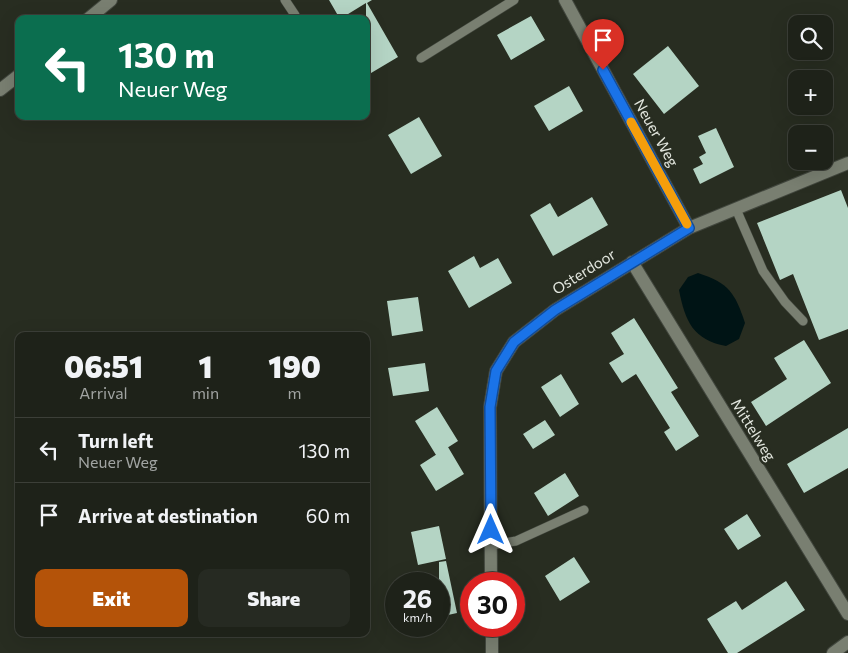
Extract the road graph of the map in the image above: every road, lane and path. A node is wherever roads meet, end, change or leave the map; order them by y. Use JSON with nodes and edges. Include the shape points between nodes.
{"nodes":[{"id":1,"x":111,"y":0,"type":"edge"},
{"id":2,"x":285,"y":0,"type":"edge"},
{"id":3,"x":514,"y":0,"type":"edge"},
{"id":4,"x":565,"y":0,"type":"edge"},
{"id":5,"x":93,"y":15,"type":"edge"},
{"id":6,"x":294,"y":15,"type":"dead end"},
{"id":7,"x":421,"y":58,"type":"dead end"},
{"id":8,"x":15,"y":78,"type":"edge"},
{"id":9,"x":0,"y":90,"type":"edge"},
{"id":10,"x":848,"y":163,"type":"edge"},
{"id":11,"x":736,"y":209,"type":"junction"},
{"id":12,"x":689,"y":228,"type":"junction"},
{"id":13,"x":632,"y":262,"type":"junction"},
{"id":14,"x":803,"y":321,"type":"dead end"},
{"id":15,"x":584,"y":510,"type":"dead end"},
{"id":16,"x":491,"y":545,"type":"junction"},
{"id":17,"x":492,"y":572,"type":"edge"},
{"id":18,"x":848,"y":614,"type":"edge"},
{"id":19,"x":492,"y":637,"type":"edge"},
{"id":20,"x":848,"y":642,"type":"edge"},
{"id":21,"x":492,"y":653,"type":"edge"},
{"id":22,"x":833,"y":653,"type":"edge"}],
"edges":[{"from":1,"to":5,"type":"street"},
{"from":2,"to":6,"type":"lane"},
{"from":3,"to":7,"type":"lane"},
{"from":4,"to":12,"type":"street","name":"Neuer Weg"},
{"from":8,"to":9,"type":"street"},
{"from":10,"to":11,"type":"street","name":"Osterdoor"},
{"from":11,"to":12,"type":"street","name":"Osterdoor"},
{"from":11,"to":14,"type":"lane","via":[[763,271]]},
{"from":12,"to":13,"type":"street","name":"Osterdoor"},
{"from":13,"to":16,"type":"street","name":"Osterdoor","via":[[555,310],[514,342],[496,371],[490,407]]},
{"from":13,"to":18,"type":"street","name":"Mittelweg"},
{"from":15,"to":16,"type":"lane","via":[[516,540]]},
{"from":16,"to":17,"type":"street","name":"Osterdoor"},
{"from":19,"to":21,"type":"street"},
{"from":20,"to":22,"type":"street"}]}
